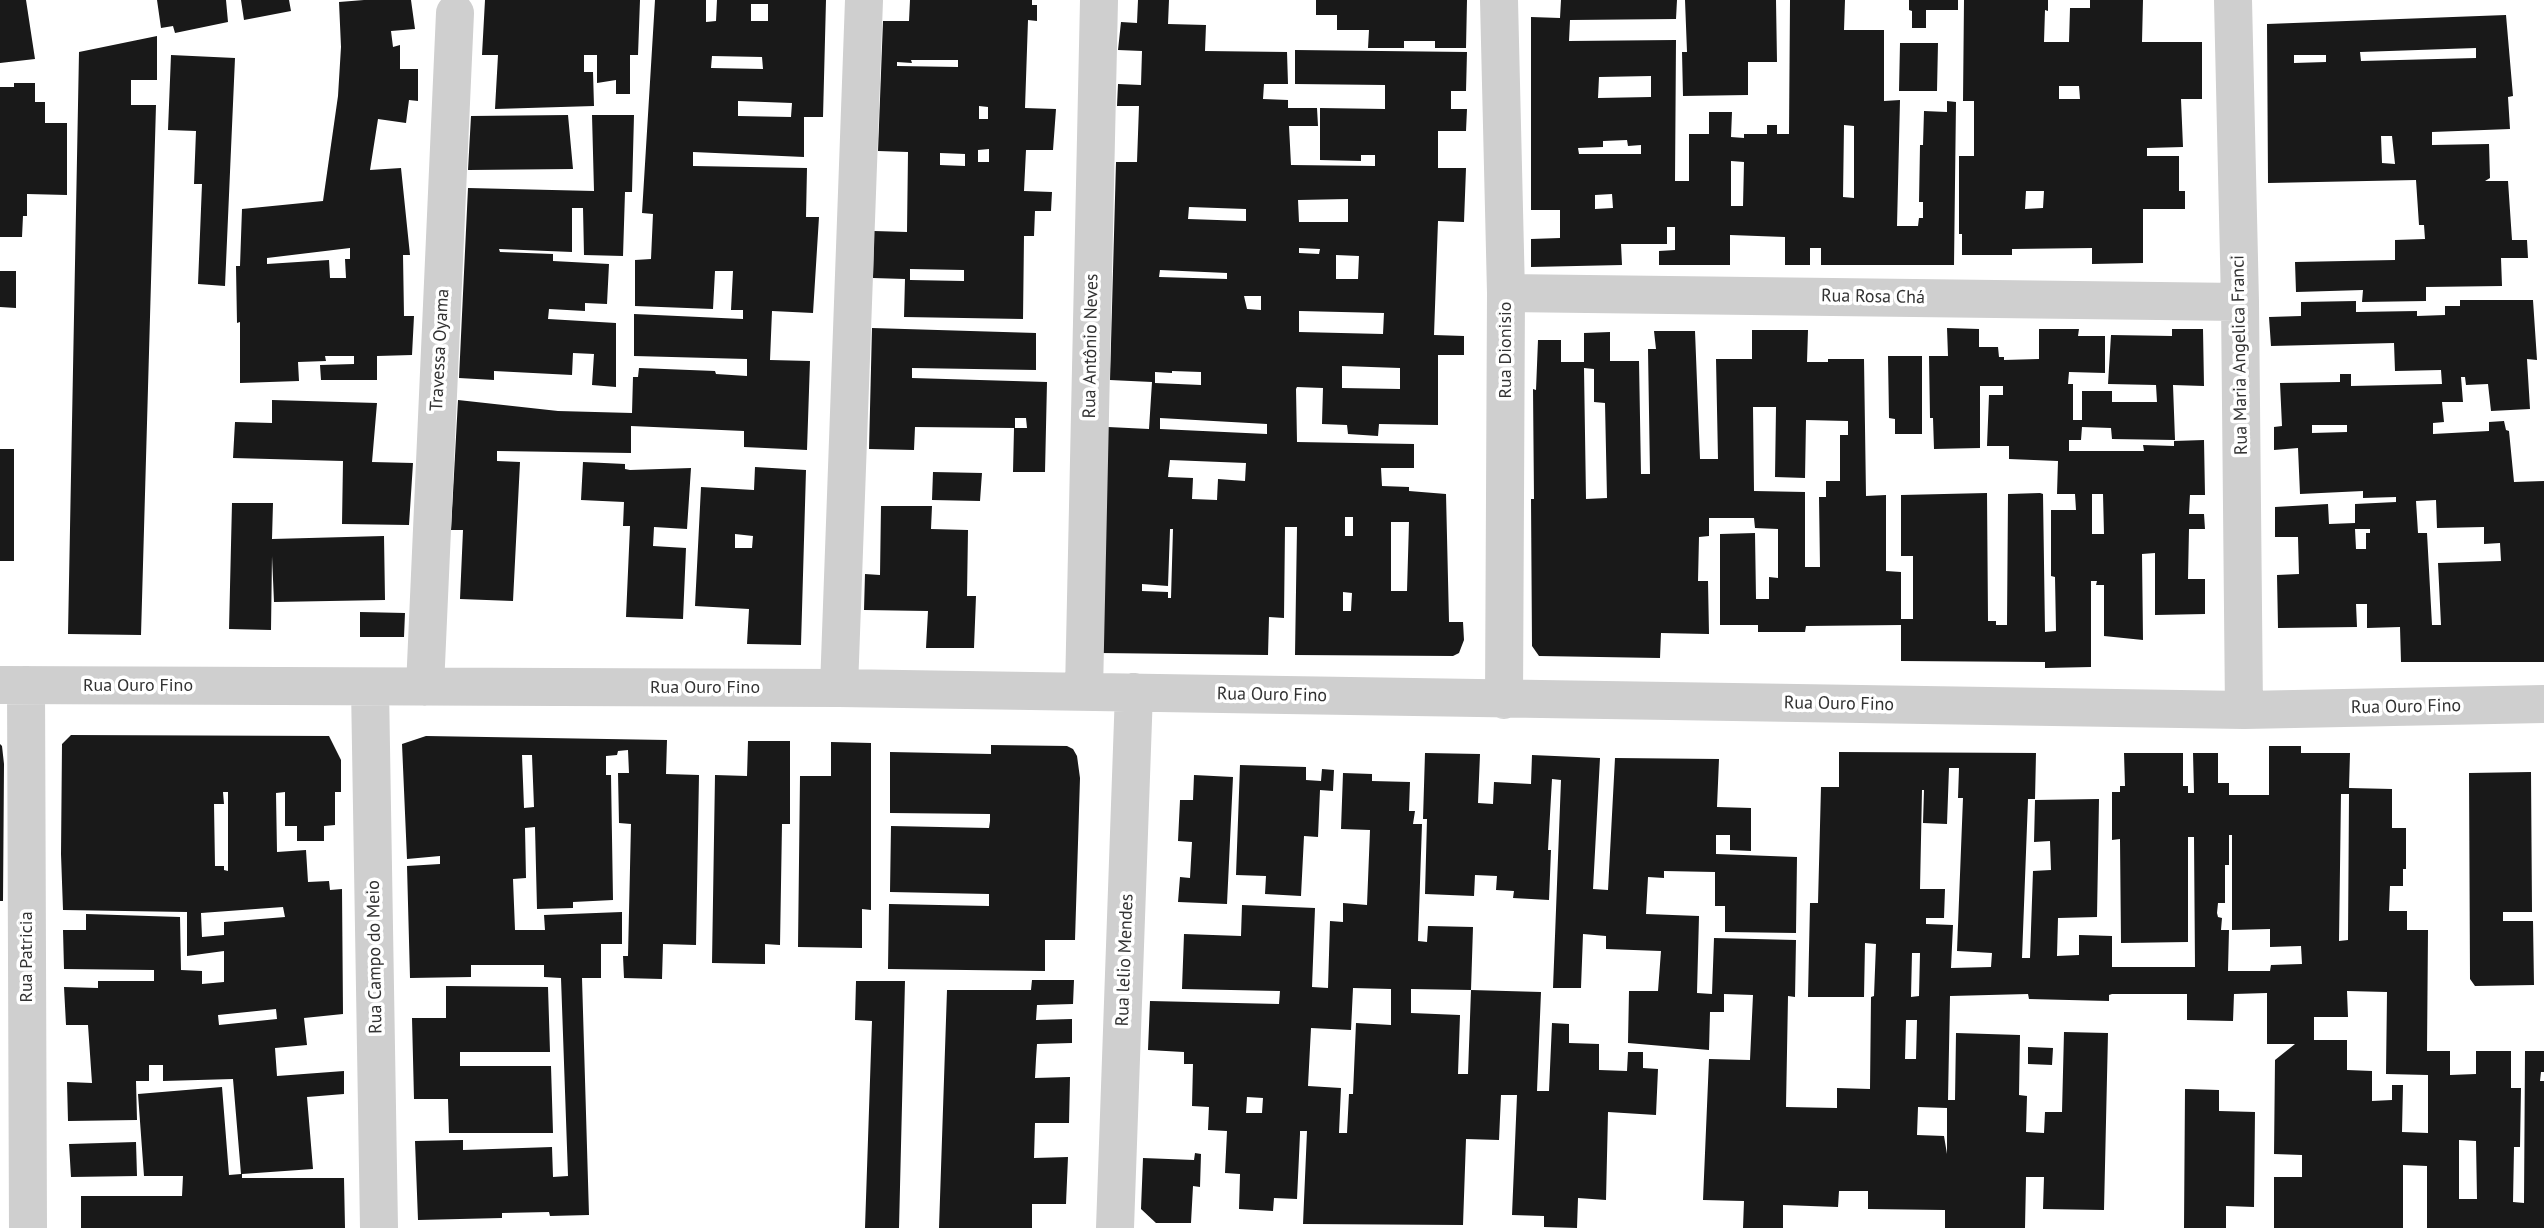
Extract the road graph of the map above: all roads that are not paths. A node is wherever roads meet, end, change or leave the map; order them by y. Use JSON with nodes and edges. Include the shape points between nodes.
{"nodes":[{"id":1,"x":864,"y":0,"type":"edge"},
{"id":2,"x":1099,"y":0,"type":"edge"},
{"id":3,"x":1499,"y":0,"type":"edge"},
{"id":4,"x":2233,"y":0,"type":"edge"},
{"id":5,"x":455,"y":13,"type":"dead end"},
{"id":6,"x":1506,"y":293,"type":"junction"},
{"id":7,"x":2240,"y":302,"type":"junction"},
{"id":8,"x":13,"y":685,"type":"edge"},
{"id":9,"x":370,"y":687,"type":"junction"},
{"id":10,"x":425,"y":687,"type":"junction"},
{"id":11,"x":839,"y":688,"type":"junction"},
{"id":12,"x":1084,"y":691,"type":"junction"},
{"id":13,"x":1134,"y":692,"type":"junction"},
{"id":14,"x":1504,"y":700,"type":"junction"},
{"id":15,"x":2544,"y":704,"type":"edge"},
{"id":16,"x":2244,"y":710,"type":"junction"},
{"id":17,"x":28,"y":1228,"type":"edge"},
{"id":18,"x":379,"y":1228,"type":"edge"},
{"id":19,"x":1115,"y":1228,"type":"edge"}],
"edges":[{"from":1,"to":11,"type":"street"},
{"from":2,"to":12,"type":"street","name":"Rua Antônio Neves"},
{"from":3,"to":6,"type":"street","name":"Rua Dionisio"},
{"from":4,"to":7,"type":"street","name":"Rua Maria Angelica Franci"},
{"from":5,"to":10,"type":"street","name":"Travessa Oyama"},
{"from":6,"to":7,"type":"street","name":"Rua Rosa Chá"},
{"from":6,"to":14,"type":"street","name":"Rua Dionisio"},
{"from":7,"to":16,"type":"street","name":"Rua Maria Angelica Franci"},
{"from":8,"to":9,"type":"street","name":"Rua Ouro Fino"},
{"from":8,"to":17,"type":"street","name":"Rua Patricia"},
{"from":9,"to":10,"type":"street","name":"Rua Ouro Fino"},
{"from":9,"to":18,"type":"street","name":"Rua Campo do Meio"},
{"from":10,"to":11,"type":"street","name":"Rua Ouro Fino"},
{"from":11,"to":12,"type":"street","name":"Rua Ouro Fino"},
{"from":12,"to":13,"type":"street","name":"Rua Ouro Fino"},
{"from":13,"to":14,"type":"street","name":"Rua Ouro Fino"},
{"from":13,"to":19,"type":"street","name":"Rua lelio Mendes"},
{"from":14,"to":16,"type":"street","name":"Rua Ouro Fino"},
{"from":15,"to":16,"type":"street","name":"Rua Ouro Fino"}]}
